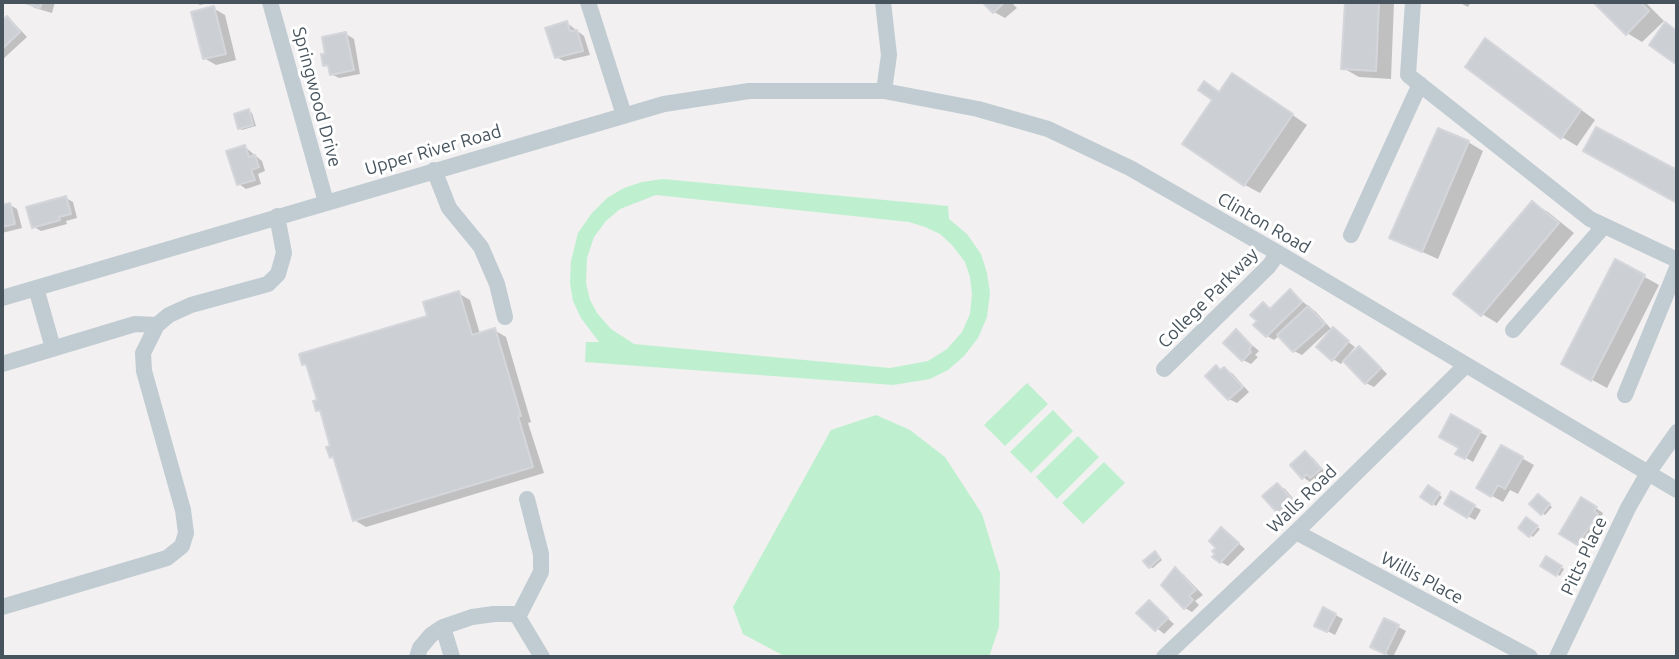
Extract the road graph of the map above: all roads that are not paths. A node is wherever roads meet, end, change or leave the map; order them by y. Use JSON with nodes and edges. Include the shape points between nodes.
{"nodes":[{"id":1,"x":270,"y":2,"type":"edge"},
{"id":2,"x":588,"y":2,"type":"edge"},
{"id":3,"x":883,"y":2,"type":"edge"},
{"id":4,"x":1413,"y":2,"type":"edge"},
{"id":5,"x":1420,"y":84,"type":"junction"},
{"id":6,"x":884,"y":91,"type":"junction"},
{"id":7,"x":624,"y":115,"type":"junction"},
{"id":8,"x":434,"y":170,"type":"junction"},
{"id":9,"x":326,"y":202,"type":"junction"},
{"id":10,"x":276,"y":216,"type":"junction"},
{"id":11,"x":1604,"y":226,"type":"junction"},
{"id":12,"x":1351,"y":235,"type":"dead end"},
{"id":13,"x":1278,"y":253,"type":"junction"},
{"id":14,"x":1677,"y":260,"type":"edge"},
{"id":15,"x":1677,"y":268,"type":"edge"},
{"id":16,"x":36,"y":288,"type":"junction"},
{"id":17,"x":2,"y":298,"type":"edge"},
{"id":18,"x":505,"y":317,"type":"dead end"},
{"id":19,"x":157,"y":325,"type":"junction"},
{"id":20,"x":1513,"y":330,"type":"dead end"},
{"id":21,"x":53,"y":348,"type":"junction"},
{"id":22,"x":2,"y":364,"type":"edge"},
{"id":23,"x":1465,"y":366,"type":"junction"},
{"id":24,"x":1164,"y":369,"type":"dead end"},
{"id":25,"x":1625,"y":395,"type":"dead end"},
{"id":26,"x":1677,"y":432,"type":"edge"},
{"id":27,"x":1648,"y":473,"type":"junction"},
{"id":28,"x":1677,"y":490,"type":"edge"},
{"id":29,"x":527,"y":499,"type":"dead end"},
{"id":30,"x":1296,"y":532,"type":"junction"},
{"id":31,"x":2,"y":607,"type":"edge"},
{"id":32,"x":519,"y":617,"type":"junction"},
{"id":33,"x":443,"y":627,"type":"junction"},
{"id":34,"x":417,"y":657,"type":"edge"},
{"id":35,"x":452,"y":657,"type":"edge"},
{"id":36,"x":541,"y":657,"type":"edge"},
{"id":37,"x":1164,"y":657,"type":"edge"},
{"id":38,"x":1530,"y":657,"type":"edge"},
{"id":39,"x":1557,"y":657,"type":"edge"}],
"edges":[{"from":1,"to":9,"type":"street","name":"Springwood Drive"},
{"from":2,"to":7,"type":"street"},
{"from":3,"to":6,"type":"street","via":[[889,55]]},
{"from":4,"to":5,"type":"street","via":[[1408,75]]},
{"from":5,"to":11,"type":"street"},
{"from":5,"to":12,"type":"street"},
{"from":6,"to":7,"type":"street","name":"Upper River Road","via":[[740,91]]},
{"from":6,"to":13,"type":"street","name":"Clinton Road","via":[[978,109],[1048,129],[1130,168]]},
{"from":7,"to":8,"type":"street","name":"Upper River Road"},
{"from":8,"to":9,"type":"street","name":"Upper River Road"},
{"from":8,"to":18,"type":"street","via":[[449,208],[481,247]]},
{"from":9,"to":10,"type":"street","name":"Upper River Road"},
{"from":10,"to":16,"type":"street","name":"Upper River Road"},
{"from":10,"to":19,"type":"street","via":[[284,253],[278,274],[268,284],[191,305]]},
{"from":11,"to":14,"type":"street"},
{"from":11,"to":20,"type":"street"},
{"from":13,"to":23,"type":"street","name":"Clinton Road"},
{"from":13,"to":24,"type":"street","name":"College Parkway"},
{"from":15,"to":25,"type":"street"},
{"from":16,"to":17,"type":"street","name":"Upper River Road"},
{"from":16,"to":21,"type":"street"},
{"from":19,"to":21,"type":"street","via":[[135,324]]},
{"from":19,"to":31,"type":"street","via":[[143,353],[144,371],[183,510],[186,533],[182,546],[167,558]]},
{"from":21,"to":22,"type":"street"},
{"from":23,"to":27,"type":"street","name":"Clinton Road"},
{"from":23,"to":30,"type":"street","name":"Walls Road"},
{"from":26,"to":27,"type":"street","name":"Pitts Place"},
{"from":27,"to":28,"type":"street","name":"Clinton Road"},
{"from":27,"to":39,"type":"street","name":"Pitts Place"},
{"from":29,"to":32,"type":"street","via":[[541,572]]},
{"from":30,"to":37,"type":"street","name":"Walls Road"},
{"from":30,"to":38,"type":"street","name":"Willis Place"},
{"from":32,"to":33,"type":"street","via":[[494,614]]},
{"from":32,"to":36,"type":"street"},
{"from":33,"to":34,"type":"street","via":[[426,641]]},
{"from":33,"to":35,"type":"street"}]}
